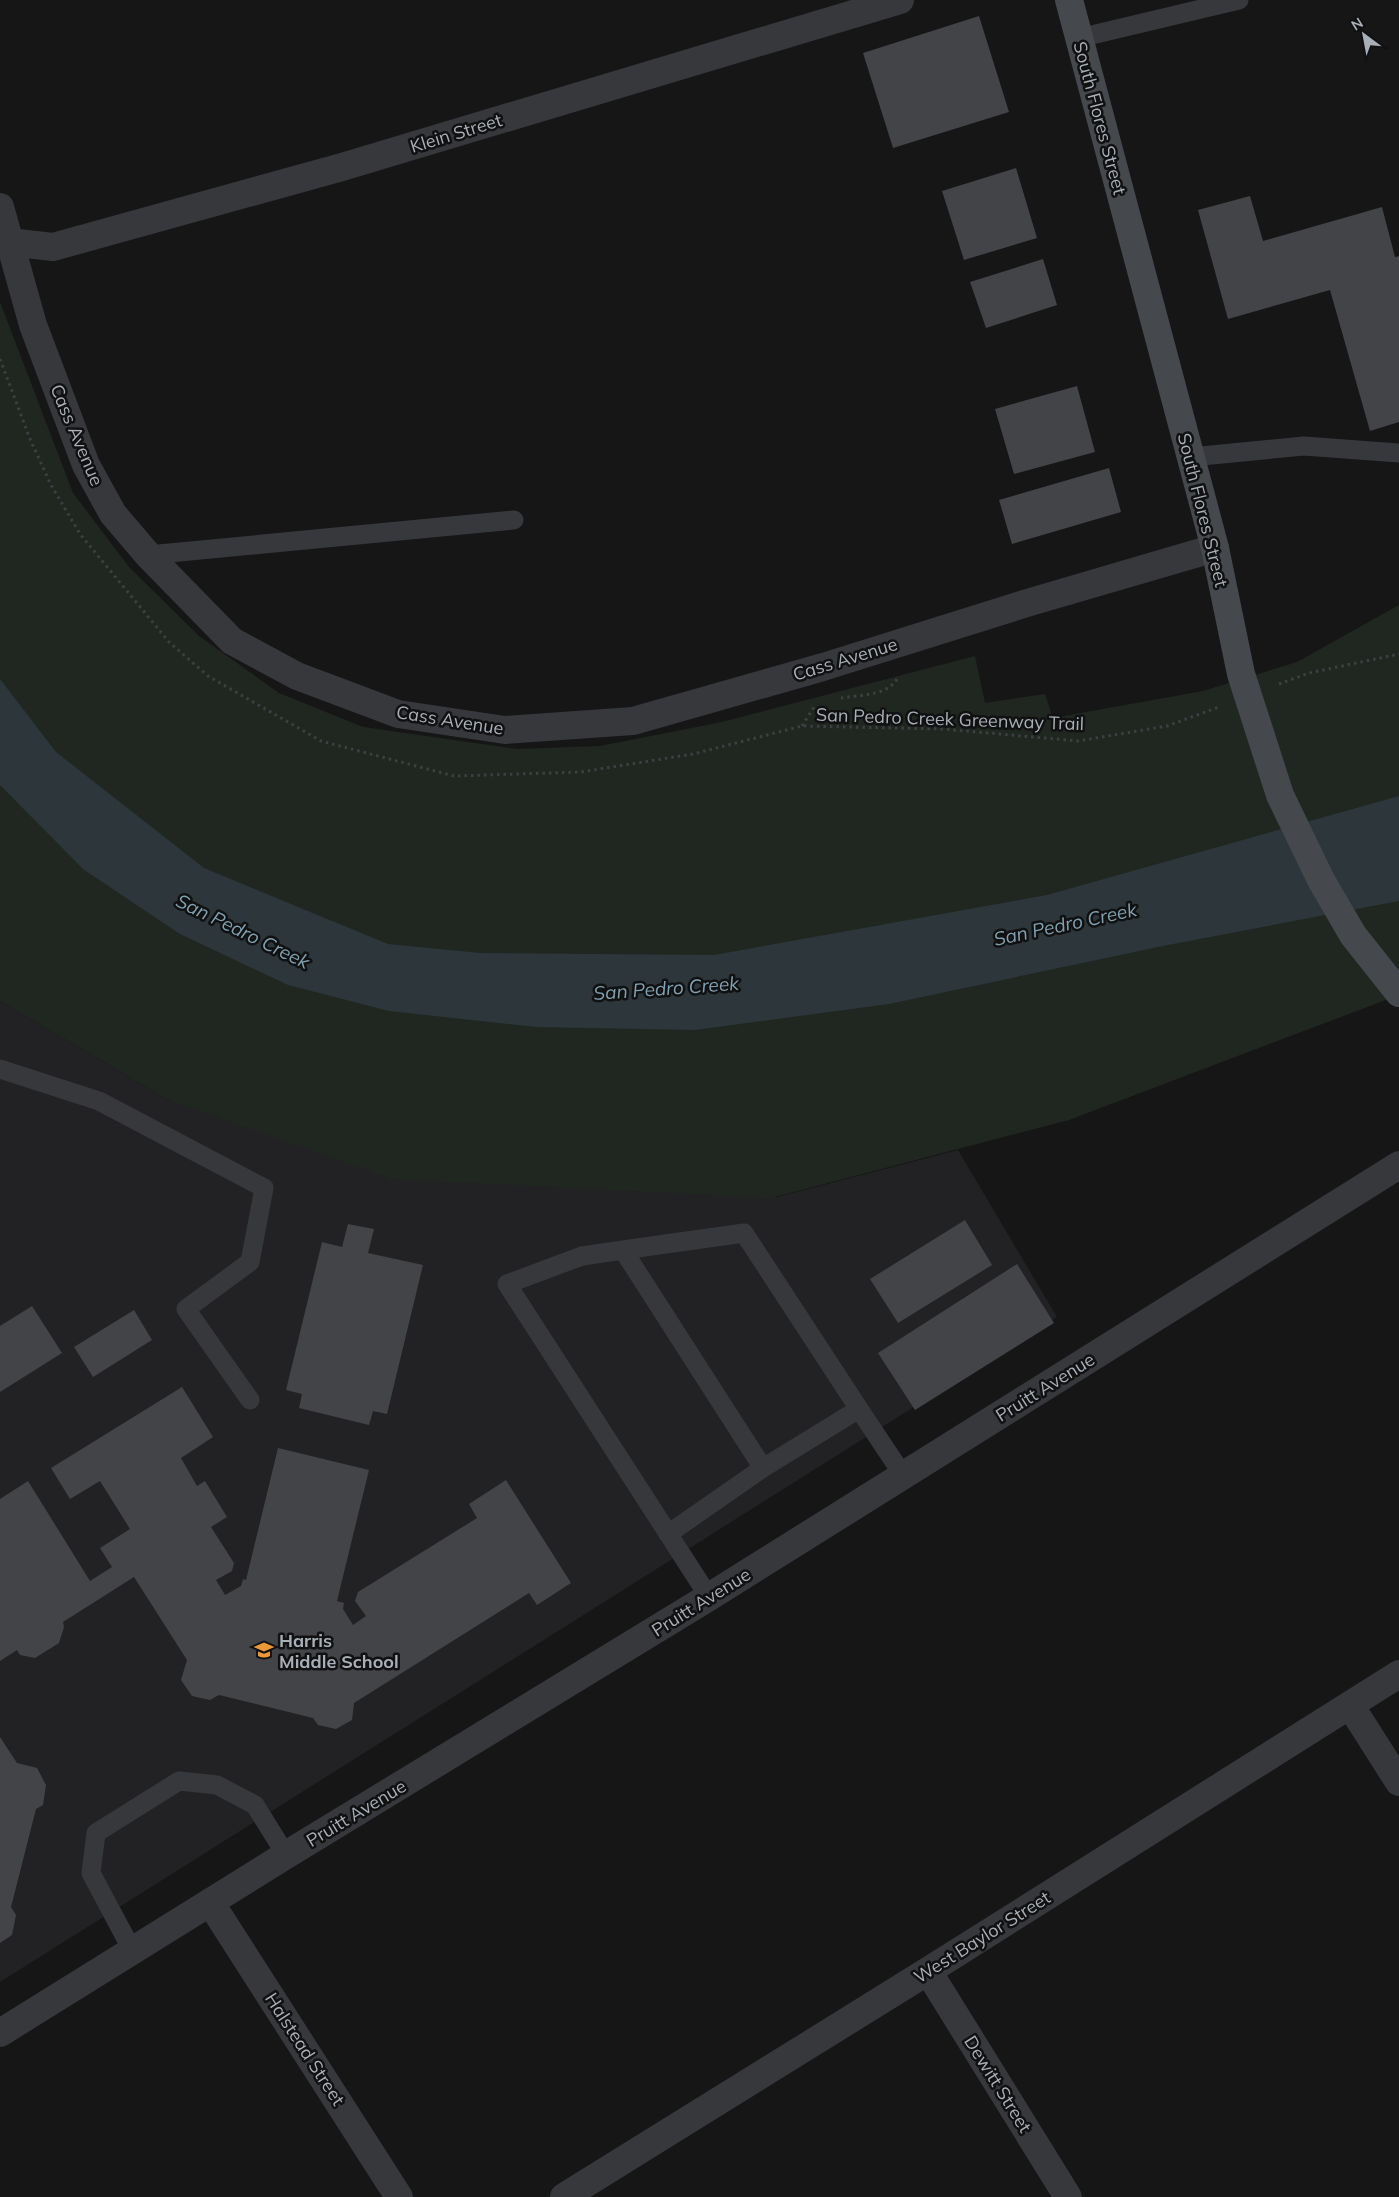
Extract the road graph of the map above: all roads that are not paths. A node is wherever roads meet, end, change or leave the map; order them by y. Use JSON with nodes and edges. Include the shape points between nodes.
{"nodes":[{"id":1,"x":900,"y":0,"type":"edge"},
{"id":2,"x":1069,"y":0,"type":"edge"},
{"id":3,"x":1239,"y":0,"type":"edge"},
{"id":4,"x":1079,"y":38,"type":"junction"},
{"id":5,"x":0,"y":207,"type":"edge"},
{"id":6,"x":9,"y":242,"type":"junction"},
{"id":7,"x":1399,"y":453,"type":"edge"},
{"id":8,"x":1191,"y":456,"type":"junction"},
{"id":9,"x":514,"y":520,"type":"dead end"},
{"id":10,"x":1215,"y":548,"type":"junction"},
{"id":11,"x":148,"y":556,"type":"junction"},
{"id":12,"x":1399,"y":993,"type":"edge"},
{"id":13,"x":0,"y":1069,"type":"edge"},
{"id":14,"x":1399,"y":1165,"type":"edge"},
{"id":15,"x":623,"y":1250,"type":"junction"},
{"id":16,"x":250,"y":1400,"type":"dead end"},
{"id":17,"x":859,"y":1409,"type":"junction"},
{"id":18,"x":763,"y":1468,"type":"junction"},
{"id":19,"x":903,"y":1476,"type":"junction"},
{"id":20,"x":668,"y":1534,"type":"junction"},
{"id":21,"x":709,"y":1597,"type":"junction"},
{"id":22,"x":1399,"y":1674,"type":"edge"},
{"id":23,"x":1350,"y":1705,"type":"junction"},
{"id":24,"x":1399,"y":1782,"type":"edge"},
{"id":25,"x":286,"y":1855,"type":"junction"},
{"id":26,"x":210,"y":1902,"type":"junction"},
{"id":27,"x":132,"y":1950,"type":"junction"},
{"id":28,"x":928,"y":1971,"type":"junction"},
{"id":29,"x":0,"y":2032,"type":"edge"},
{"id":30,"x":399,"y":2197,"type":"edge"},
{"id":31,"x":564,"y":2197,"type":"edge"},
{"id":32,"x":1068,"y":2197,"type":"edge"}],
"edges":[{"from":1,"to":6,"type":"street","name":"Klein Street","via":[[352,164],[53,247]]},
{"from":2,"to":4,"type":"main road","name":"South Flores Street"},
{"from":3,"to":4,"type":"lane"},
{"from":4,"to":8,"type":"main road","name":"South Flores Street"},
{"from":5,"to":6,"type":"street","name":"Cass Avenue"},
{"from":6,"to":11,"type":"street","name":"Cass Avenue","via":[[33,324],[86,465],[114,514]]},
{"from":7,"to":8,"type":"lane","via":[[1304,446]]},
{"from":8,"to":10,"type":"main road","name":"South Flores Street"},
{"from":9,"to":11,"type":"lane"},
{"from":10,"to":11,"type":"street","name":"Cass Avenue","via":[[633,721],[505,730],[398,714],[297,676],[232,641]]},
{"from":10,"to":12,"type":"main road","name":"South Flores Street","via":[[1240,674],[1280,795],[1321,880],[1354,935]]},
{"from":13,"to":16,"type":"lane","via":[[100,1101],[264,1188],[250,1262],[186,1309]]},
{"from":14,"to":19,"type":"street","name":"Pruitt Avenue"},
{"from":15,"to":17,"type":"lane","via":[[744,1233]]},
{"from":15,"to":18,"type":"lane"},
{"from":15,"to":20,"type":"lane","via":[[582,1256],[508,1284]]},
{"from":17,"to":18,"type":"lane"},
{"from":17,"to":19,"type":"lane"},
{"from":18,"to":20,"type":"lane"},
{"from":19,"to":21,"type":"street","name":"Pruitt Avenue"},
{"from":20,"to":21,"type":"lane"},
{"from":21,"to":25,"type":"street","name":"Pruitt Avenue"},
{"from":22,"to":23,"type":"street","name":"West Baylor Street"},
{"from":23,"to":24,"type":"street"},
{"from":23,"to":28,"type":"street","name":"West Baylor Street"},
{"from":25,"to":26,"type":"street","name":"Pruitt Avenue"},
{"from":25,"to":27,"type":"lane","via":[[255,1805],[217,1785],[178,1782],[96,1833],[90,1873]]},
{"from":26,"to":27,"type":"street","name":"Pruitt Avenue"},
{"from":26,"to":30,"type":"street","name":"Halstead Street"},
{"from":27,"to":29,"type":"street","name":"Pruitt Avenue"},
{"from":28,"to":31,"type":"street","name":"West Baylor Street"},
{"from":28,"to":32,"type":"street","name":"Dewitt Street"}]}
